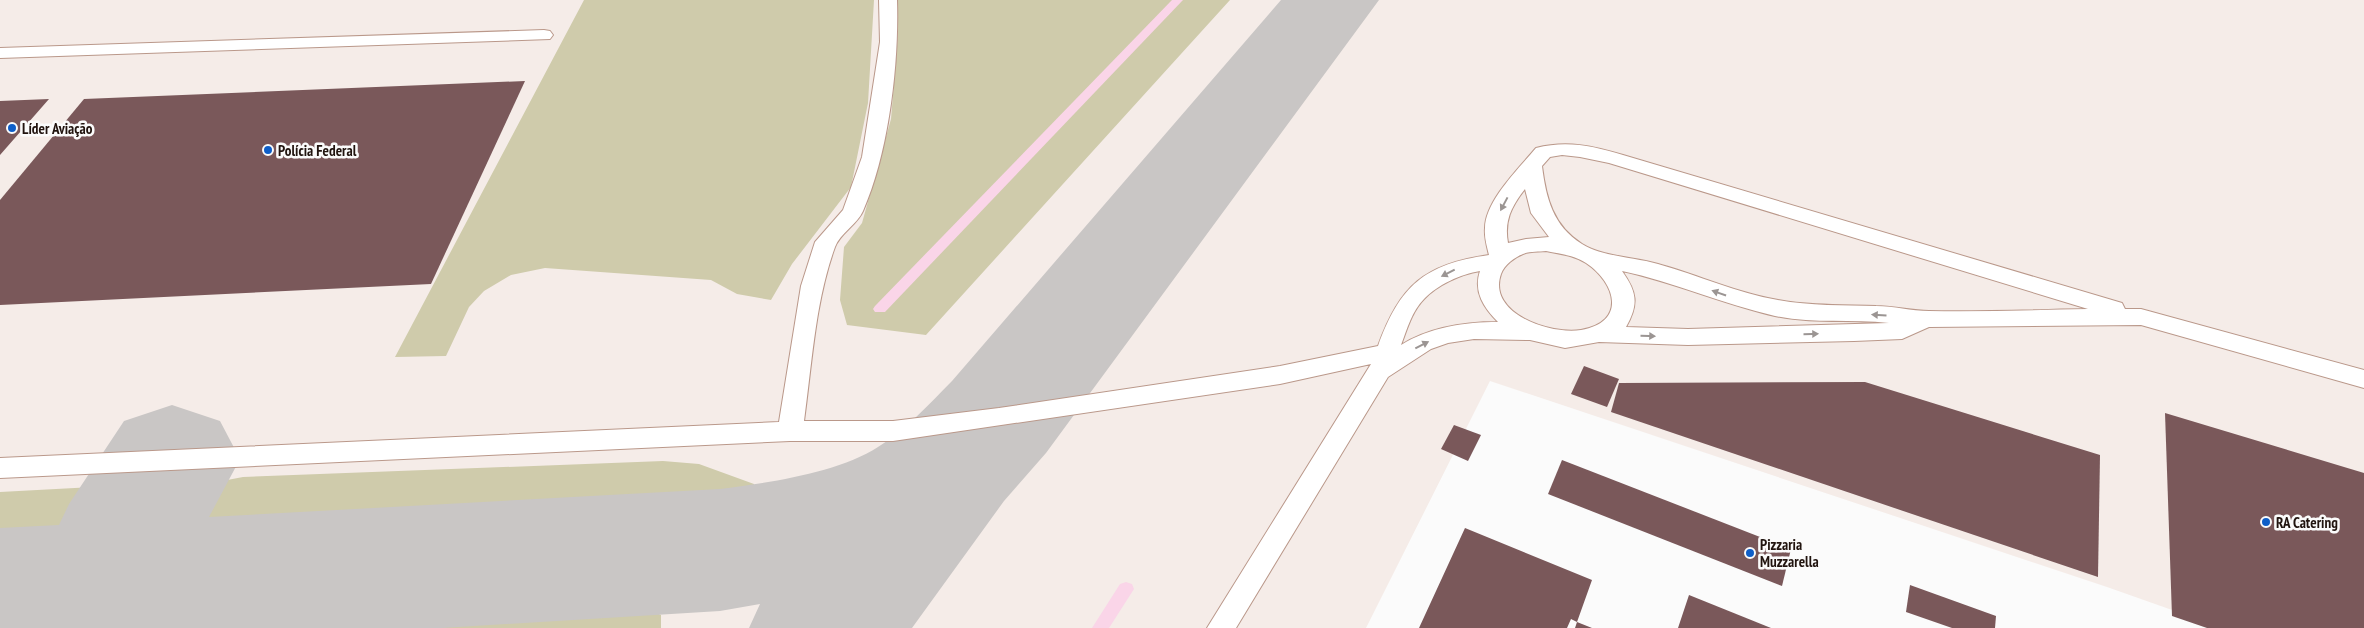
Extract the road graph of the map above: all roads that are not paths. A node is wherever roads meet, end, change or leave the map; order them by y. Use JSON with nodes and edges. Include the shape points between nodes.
{"nodes":[{"id":1,"x":888,"y":0,"type":"edge"},
{"id":2,"x":544,"y":35,"type":"dead end"},
{"id":3,"x":0,"y":53,"type":"edge"},
{"id":4,"x":1532,"y":164,"type":"junction"},
{"id":5,"x":1583,"y":253,"type":"junction"},
{"id":6,"x":1497,"y":260,"type":"junction"},
{"id":7,"x":2141,"y":317,"type":"junction"},
{"id":8,"x":1928,"y":319,"type":"junction"},
{"id":9,"x":1600,"y":334,"type":"junction"},
{"id":10,"x":1537,"y":335,"type":"junction"},
{"id":11,"x":1384,"y":361,"type":"junction"},
{"id":12,"x":2364,"y":379,"type":"edge"},
{"id":13,"x":790,"y":430,"type":"junction"},
{"id":14,"x":0,"y":468,"type":"edge"},
{"id":15,"x":1221,"y":628,"type":"edge"}],
"edges":[{"from":1,"to":13,"type":"lane","via":[[889,42],[872,157],[852,212],[826,242],[812,286]]},
{"from":2,"to":3,"type":"lane"},
{"from":4,"to":5,"type":"lane","via":[[1541,215],[1548,226]]},
{"from":4,"to":6,"type":"lane","one_way":true,"via":[[1498,215],[1495,228]]},
{"from":4,"to":7,"type":"lane","via":[[1542,152],[1583,150]]},
{"from":5,"to":6,"type":"lane","via":[[1546,244],[1520,247]]},
{"from":8,"to":5,"type":"lane","one_way":true,"via":[[1777,308],[1732,297],[1654,270]]},
{"from":5,"to":9,"type":"lane","via":[[1611,271],[1623,288],[1626,306],[1618,322]]},
{"from":6,"to":10,"type":"lane","via":[[1489,274],[1487,288],[1493,302],[1503,315]]},
{"from":6,"to":11,"type":"lane","one_way":true,"via":[[1448,272],[1416,293],[1399,319]]},
{"from":7,"to":8,"type":"lane"},
{"from":7,"to":12,"type":"lane"},
{"from":9,"to":8,"type":"lane","one_way":true,"via":[[1688,337],[1902,331]]},
{"from":9,"to":10,"type":"lane","via":[[1580,339]]},
{"from":11,"to":10,"type":"lane","one_way":true,"via":[[1450,334],[1486,330]]},
{"from":11,"to":13,"type":"lane","via":[[893,431]]},
{"from":11,"to":15,"type":"lane"},
{"from":13,"to":14,"type":"lane"}]}
